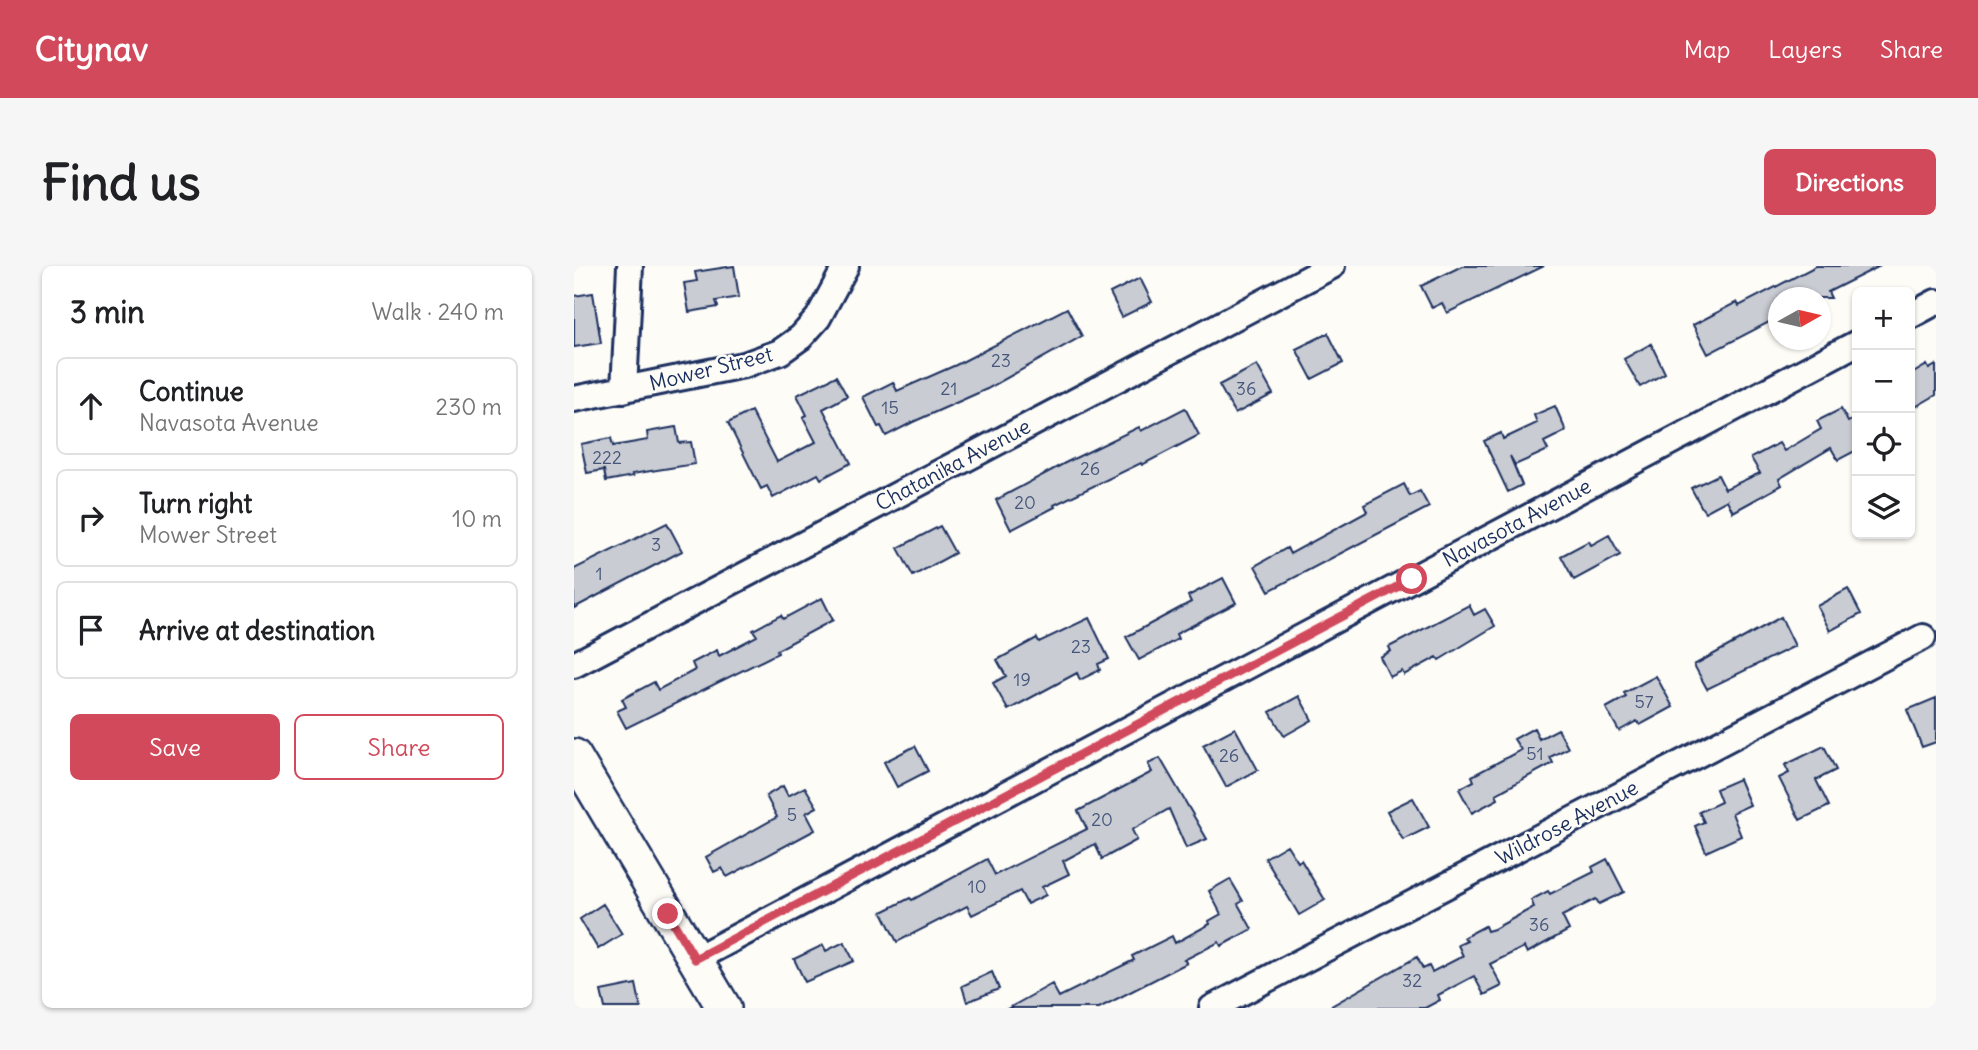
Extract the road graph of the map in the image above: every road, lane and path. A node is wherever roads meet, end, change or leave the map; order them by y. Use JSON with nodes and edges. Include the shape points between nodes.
{"nodes":[{"id":1,"x":629,"y":266,"type":"edge"},
{"id":2,"x":846,"y":266,"type":"edge"},
{"id":3,"x":1332,"y":266,"type":"edge"},
{"id":4,"x":1936,"y":302,"type":"edge"},
{"id":5,"x":1915,"y":313,"type":"edge"},
{"id":6,"x":1852,"y":346,"type":"edge"},
{"id":7,"x":624,"y":390,"type":"junction"},
{"id":8,"x":574,"y":399,"type":"edge"},
{"id":9,"x":1923,"y":637,"type":"dead end"},
{"id":10,"x":574,"y":665,"type":"edge"},
{"id":11,"x":574,"y":756,"type":"edge"},
{"id":12,"x":695,"y":959,"type":"junction"},
{"id":13,"x":724,"y":1008,"type":"edge"},
{"id":14,"x":1212,"y":1008,"type":"edge"}],
"edges":[{"from":1,"to":7,"type":"street"},
{"from":2,"to":7,"type":"street","name":"Mower Street","via":[[818,318],[780,352],[744,365]]},
{"from":3,"to":10,"type":"street","name":"Chatanika Avenue"},
{"from":4,"to":5,"type":"street"},
{"from":6,"to":12,"type":"street","name":"Navasota Avenue"},
{"from":7,"to":8,"type":"street","name":"Mower Street"},
{"from":9,"to":14,"type":"street","name":"Wildrose Avenue"},
{"from":11,"to":12,"type":"street"},
{"from":12,"to":13,"type":"street"}]}
